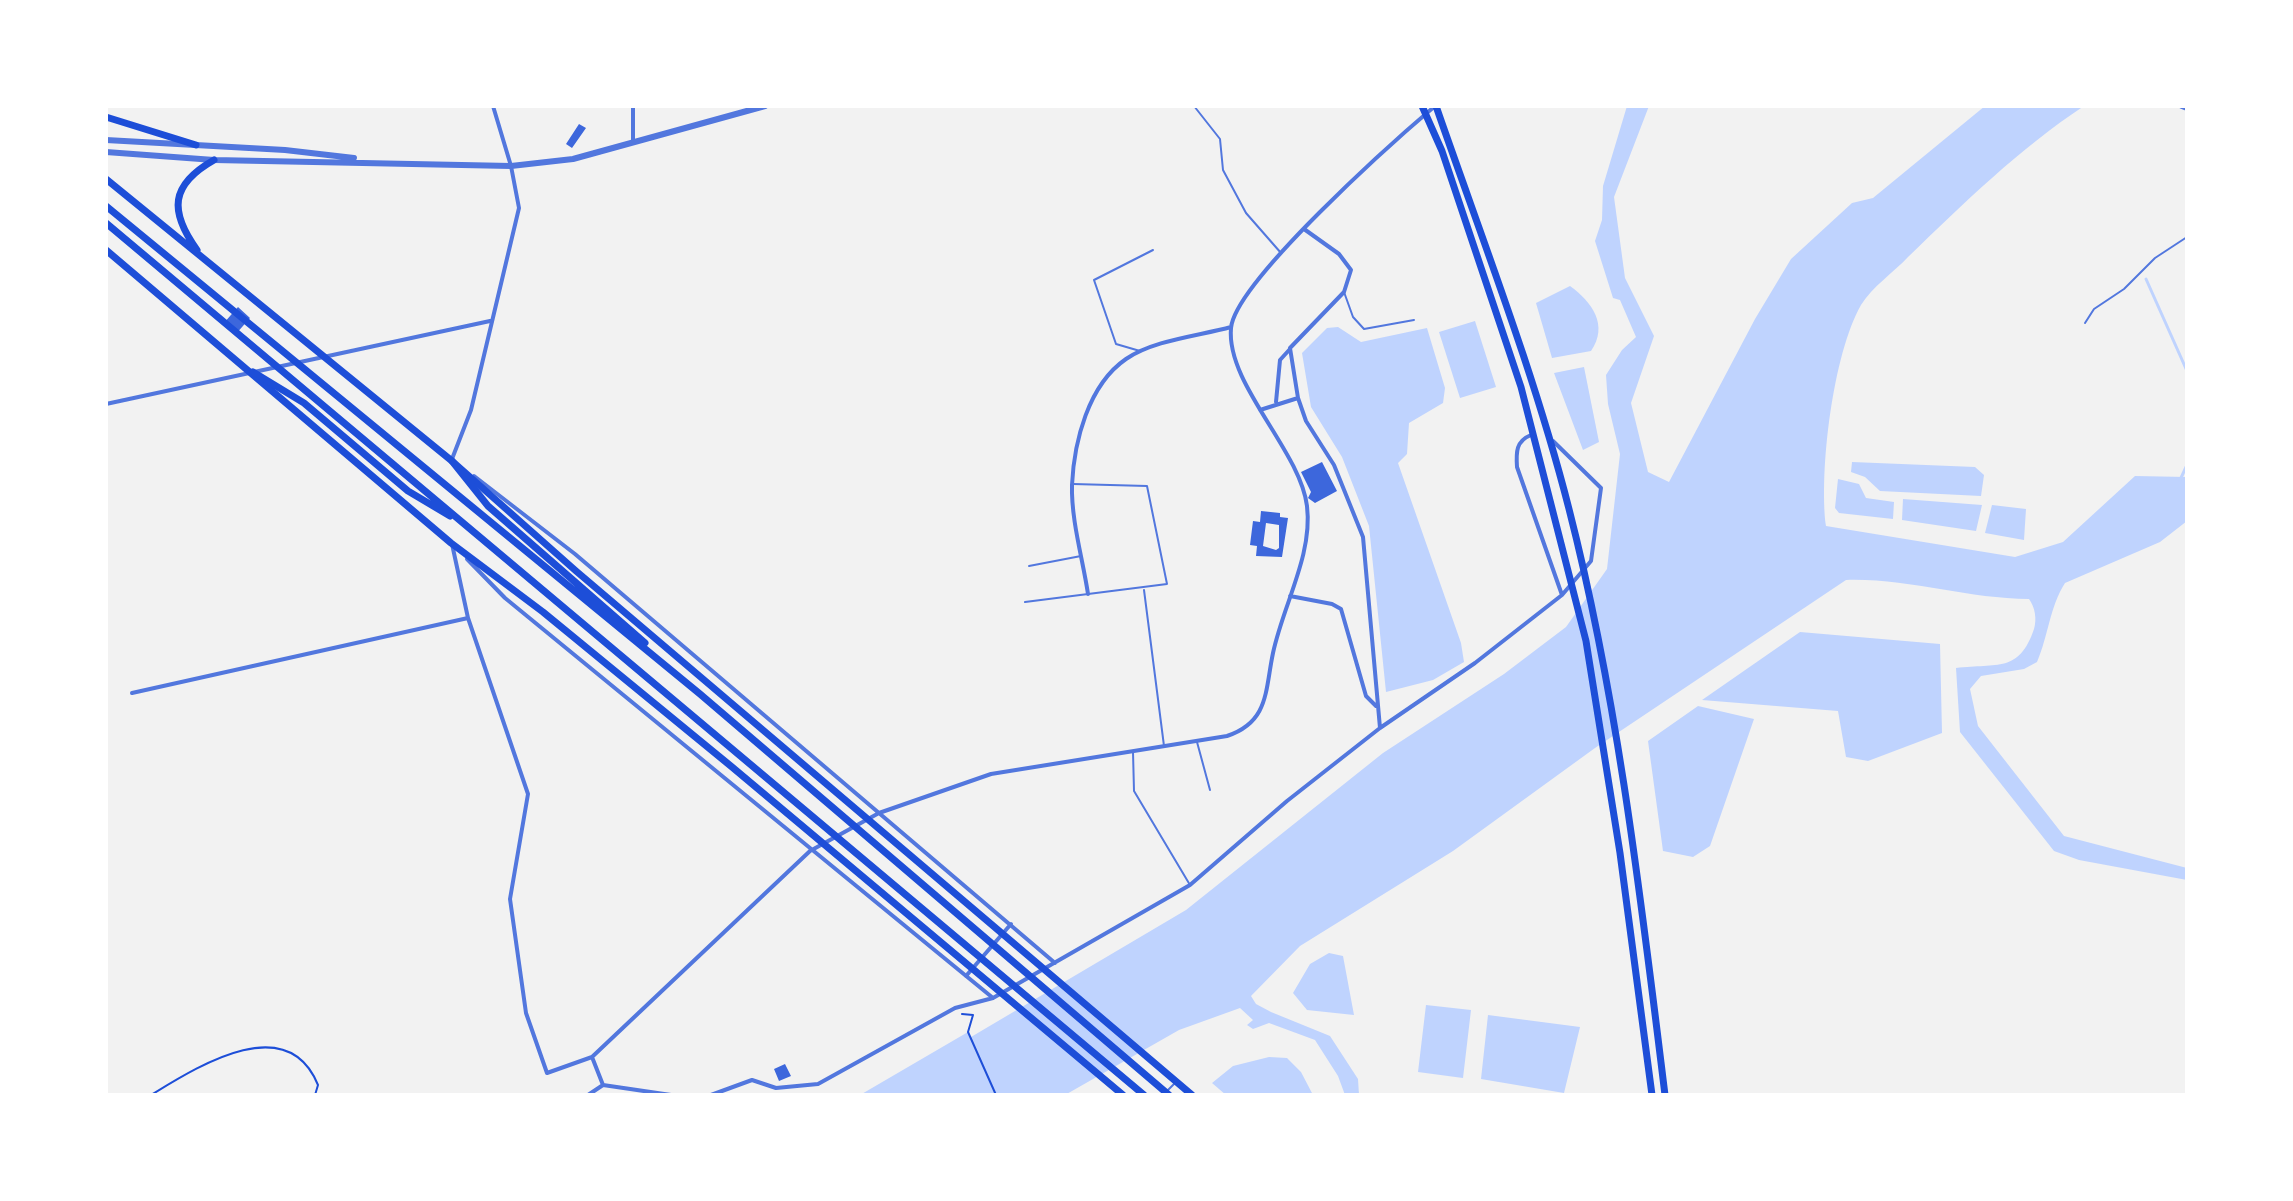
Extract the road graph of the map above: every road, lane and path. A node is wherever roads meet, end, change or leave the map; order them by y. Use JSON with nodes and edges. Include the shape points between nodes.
{"nodes":[{"id":1,"x":493,"y":106,"type":"edge"},
{"id":2,"x":633,"y":106,"type":"edge"},
{"id":3,"x":765,"y":106,"type":"edge"},
{"id":4,"x":1194,"y":106,"type":"edge"},
{"id":5,"x":1435,"y":106,"type":"edge"},
{"id":6,"x":1424,"y":110,"type":"edge"},
{"id":7,"x":106,"y":117,"type":"edge"},
{"id":8,"x":106,"y":140,"type":"edge"},
{"id":9,"x":633,"y":141,"type":"junction"},
{"id":10,"x":196,"y":145,"type":"junction"},
{"id":11,"x":106,"y":152,"type":"edge"},
{"id":12,"x":214,"y":160,"type":"junction"},
{"id":13,"x":385,"y":162,"type":"junction"},
{"id":14,"x":511,"y":166,"type":"junction"},
{"id":15,"x":106,"y":179,"type":"edge"},
{"id":16,"x":106,"y":206,"type":"edge"},
{"id":17,"x":106,"y":223,"type":"edge"},
{"id":18,"x":1304,"y":229,"type":"junction"},
{"id":19,"x":2187,"y":237,"type":"edge"},
{"id":20,"x":106,"y":250,"type":"edge"},
{"id":21,"x":1153,"y":250,"type":"dead end"},
{"id":22,"x":1281,"y":253,"type":"junction"},
{"id":23,"x":203,"y":259,"type":"junction"},
{"id":24,"x":1344,"y":292,"type":"junction"},
{"id":25,"x":1414,"y":320,"type":"dead end"},
{"id":26,"x":490,"y":321,"type":"junction"},
{"id":27,"x":2085,"y":323,"type":"dead end"},
{"id":28,"x":1231,"y":327,"type":"junction"},
{"id":29,"x":1290,"y":348,"type":"junction"},
{"id":30,"x":1141,"y":351,"type":"junction"},
{"id":31,"x":327,"y":356,"type":"junction"},
{"id":32,"x":253,"y":372,"type":"junction"},
{"id":33,"x":1298,"y":398,"type":"junction"},
{"id":34,"x":1276,"y":402,"type":"junction"},
{"id":35,"x":106,"y":404,"type":"edge"},
{"id":36,"x":1260,"y":410,"type":"junction"},
{"id":37,"x":1534,"y":435,"type":"junction"},
{"id":38,"x":1548,"y":437,"type":"junction"},
{"id":39,"x":452,"y":461,"type":"junction"},
{"id":40,"x":1072,"y":484,"type":"junction"},
{"id":41,"x":469,"y":528,"type":"junction"},
{"id":42,"x":451,"y":543,"type":"junction"},
{"id":43,"x":1082,"y":556,"type":"junction"},
{"id":44,"x":1029,"y":566,"type":"dead end"},
{"id":45,"x":1557,"y":573,"type":"junction"},
{"id":46,"x":1580,"y":574,"type":"junction"},
{"id":47,"x":1144,"y":589,"type":"junction"},
{"id":48,"x":1088,"y":594,"type":"junction"},
{"id":49,"x":1562,"y":595,"type":"junction"},
{"id":50,"x":1290,"y":596,"type":"junction"},
{"id":51,"x":1025,"y":602,"type":"dead end"},
{"id":52,"x":468,"y":618,"type":"junction"},
{"id":53,"x":132,"y":693,"type":"dead end"},
{"id":54,"x":700,"y":694,"type":"junction"},
{"id":55,"x":1377,"y":707,"type":"junction"},
{"id":56,"x":1380,"y":728,"type":"junction"},
{"id":57,"x":1196,"y":741,"type":"junction"},
{"id":58,"x":1164,"y":746,"type":"junction"},
{"id":59,"x":1133,"y":751,"type":"junction"},
{"id":60,"x":1210,"y":790,"type":"dead end"},
{"id":61,"x":879,"y":813,"type":"junction"},
{"id":62,"x":810,"y":851,"type":"junction"},
{"id":63,"x":1190,"y":885,"type":"junction"},
{"id":64,"x":1011,"y":924,"type":"junction"},
{"id":65,"x":1055,"y":963,"type":"junction"},
{"id":66,"x":966,"y":976,"type":"junction"},
{"id":67,"x":993,"y":998,"type":"junction"},
{"id":68,"x":958,"y":1014,"type":"dead end"},
{"id":69,"x":592,"y":1057,"type":"junction"},
{"id":70,"x":1174,"y":1084,"type":"dead end"},
{"id":71,"x":603,"y":1085,"type":"junction"},
{"id":72,"x":151,"y":1095,"type":"edge"},
{"id":73,"x":315,"y":1095,"type":"edge"},
{"id":74,"x":588,"y":1095,"type":"edge"},
{"id":75,"x":671,"y":1095,"type":"edge"},
{"id":76,"x":711,"y":1095,"type":"edge"},
{"id":77,"x":996,"y":1095,"type":"edge"},
{"id":78,"x":1123,"y":1095,"type":"edge"},
{"id":79,"x":1144,"y":1095,"type":"edge"},
{"id":80,"x":1166,"y":1095,"type":"edge"},
{"id":81,"x":1192,"y":1095,"type":"edge"},
{"id":82,"x":1652,"y":1095,"type":"edge"},
{"id":83,"x":1665,"y":1095,"type":"edge"}],
"edges":[{"from":1,"to":14,"type":"street"},
{"from":2,"to":9,"type":"street"},
{"from":3,"to":9,"type":"street"},
{"from":4,"to":22,"type":"lane","via":[[1220,139],[1223,170],[1246,213]]},
{"from":5,"to":6,"type":"street"},
{"from":5,"to":38,"type":"main road"},
{"from":6,"to":18,"type":"street"},
{"from":6,"to":37,"type":"main road","via":[[1487,280]]},
{"from":7,"to":10,"type":"main road"},
{"from":8,"to":10,"type":"street"},
{"from":9,"to":14,"type":"street","via":[[573,159]]},
{"from":10,"to":13,"type":"street"},
{"from":11,"to":12,"type":"street"},
{"from":12,"to":13,"type":"street"},
{"from":12,"to":23,"type":"main road","via":[[184,184],[177,206],[182,229]]},
{"from":13,"to":14,"type":"street"},
{"from":14,"to":26,"type":"street","via":[[519,208]]},
{"from":15,"to":23,"type":"main road"},
{"from":16,"to":54,"type":"main road"},
{"from":17,"to":41,"type":"main road"},
{"from":18,"to":22,"type":"street"},
{"from":18,"to":24,"type":"street","via":[[1345,260],[1351,270]]},
{"from":19,"to":27,"type":"lane","via":[[2094,309]]},
{"from":20,"to":32,"type":"main road"},
{"from":21,"to":30,"type":"lane","via":[[1094,280],[1116,344]]},
{"from":22,"to":28,"type":"street","via":[[1242,300]]},
{"from":23,"to":31,"type":"main road"},
{"from":24,"to":25,"type":"lane","via":[[1364,329]]},
{"from":24,"to":29,"type":"street"},
{"from":26,"to":31,"type":"street"},
{"from":26,"to":39,"type":"street","via":[[471,410]]},
{"from":28,"to":30,"type":"street"},
{"from":28,"to":36,"type":"street","via":[[1235,356]]},
{"from":29,"to":33,"type":"street"},
{"from":29,"to":34,"type":"street","via":[[1280,360]]},
{"from":30,"to":40,"type":"street","via":[[1113,369],[1095,396],[1083,426]]},
{"from":31,"to":32,"type":"street"},
{"from":31,"to":39,"type":"main road"},
{"from":32,"to":35,"type":"street"},
{"from":32,"to":41,"type":"main road","via":[[304,403],[408,491]]},
{"from":32,"to":42,"type":"main road"},
{"from":33,"to":34,"type":"street"},
{"from":33,"to":55,"type":"street","via":[[1334,465],[1363,537]]},
{"from":34,"to":36,"type":"street"},
{"from":36,"to":50,"type":"street","via":[[1307,504],[1305,546]]},
{"from":37,"to":45,"type":"street","via":[[1516,449],[1517,467]]},
{"from":37,"to":82,"type":"main road","via":[[1586,641]]},
{"from":38,"to":46,"type":"street","via":[[1601,488],[1591,561]]},
{"from":38,"to":83,"type":"main road","via":[[1594,621]]},
{"from":39,"to":54,"type":"main road","via":[[488,506]]},
{"from":39,"to":61,"type":"street","via":[[575,554]]},
{"from":39,"to":81,"type":"main road"},
{"from":40,"to":43,"type":"street"},
{"from":40,"to":47,"type":"lane","via":[[1147,486],[1167,584]]},
{"from":41,"to":79,"type":"main road"},
{"from":42,"to":52,"type":"street"},
{"from":42,"to":62,"type":"street","via":[[505,598]]},
{"from":42,"to":78,"type":"main road","via":[[543,612]]},
{"from":43,"to":44,"type":"lane"},
{"from":43,"to":48,"type":"street"},
{"from":45,"to":46,"type":"street"},
{"from":45,"to":49,"type":"street"},
{"from":46,"to":49,"type":"street"},
{"from":47,"to":48,"type":"lane"},
{"from":47,"to":58,"type":"lane"},
{"from":48,"to":51,"type":"lane"},
{"from":49,"to":56,"type":"street"},
{"from":50,"to":55,"type":"street","via":[[1341,609],[1366,696]]},
{"from":50,"to":57,"type":"street","via":[[1264,701],[1252,725]]},
{"from":52,"to":53,"type":"street"},
{"from":52,"to":69,"type":"street","via":[[528,794],[510,899],[526,1013],[547,1073]]},
{"from":54,"to":80,"type":"main road"},
{"from":55,"to":56,"type":"street"},
{"from":56,"to":63,"type":"street"},
{"from":57,"to":58,"type":"street"},
{"from":57,"to":60,"type":"lane"},
{"from":58,"to":59,"type":"street"},
{"from":59,"to":61,"type":"street","via":[[976,778]]},
{"from":59,"to":63,"type":"lane","via":[[1134,791]]},
{"from":61,"to":62,"type":"street"},
{"from":61,"to":64,"type":"street"},
{"from":62,"to":66,"type":"street"},
{"from":62,"to":69,"type":"street"},
{"from":63,"to":65,"type":"street"},
{"from":64,"to":65,"type":"street"},
{"from":64,"to":66,"type":"street"},
{"from":65,"to":67,"type":"street"},
{"from":66,"to":67,"type":"street"},
{"from":67,"to":76,"type":"street","via":[[955,1008],[818,1084],[776,1088],[752,1080]]},
{"from":68,"to":77,"type":"path","via":[[973,1015],[968,1032]]},
{"from":69,"to":71,"type":"street"},
{"from":70,"to":80,"type":"lane"},
{"from":71,"to":74,"type":"street"},
{"from":71,"to":75,"type":"street"},
{"from":72,"to":73,"type":"path","via":[[239,1048],[278,1048],[311,1067],[318,1085]]}]}
